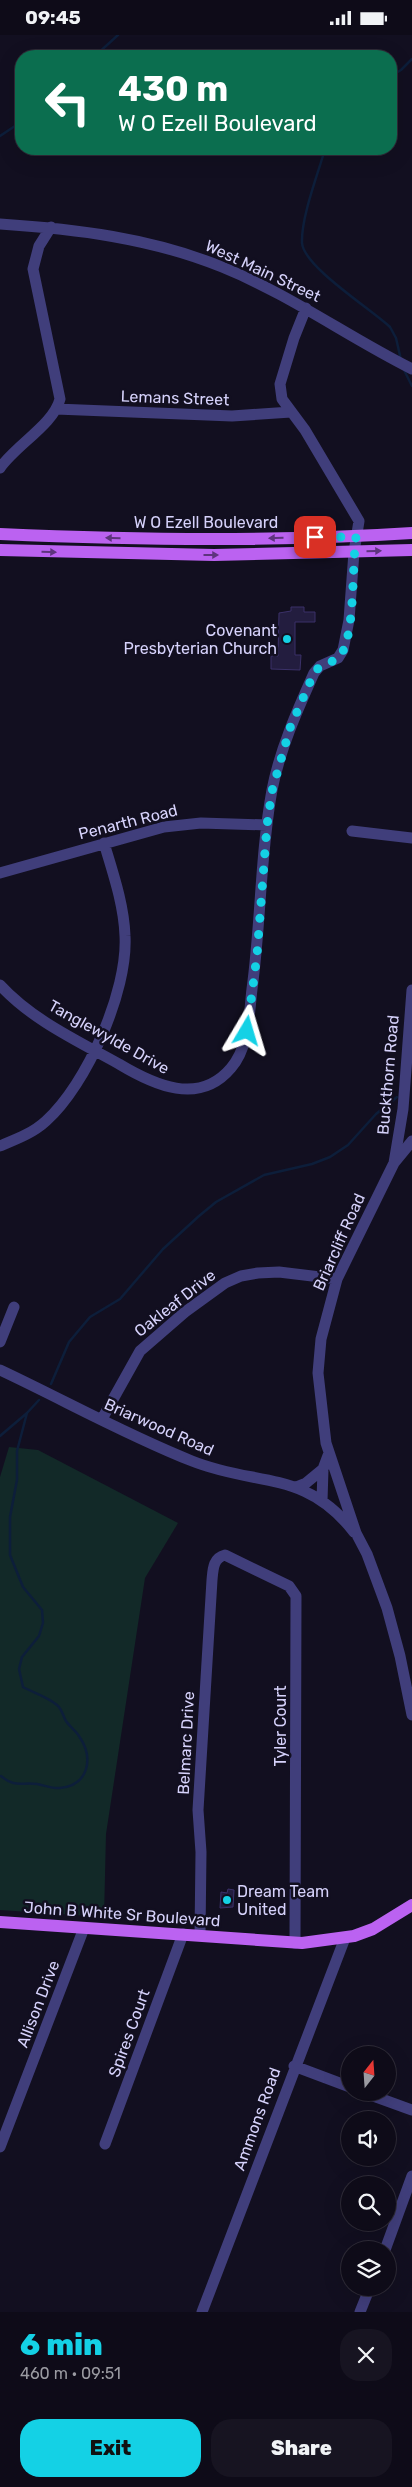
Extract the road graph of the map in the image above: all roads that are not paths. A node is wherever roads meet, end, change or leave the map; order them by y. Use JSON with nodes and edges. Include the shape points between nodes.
{"nodes":[{"id":1,"x":0,"y":224,"type":"edge"},
{"id":2,"x":51,"y":227,"type":"junction"},
{"id":3,"x":306,"y":308,"type":"junction"},
{"id":4,"x":410,"y":368,"type":"edge"},
{"id":5,"x":56,"y":409,"type":"junction"},
{"id":6,"x":291,"y":412,"type":"junction"},
{"id":7,"x":0,"y":468,"type":"edge"},
{"id":8,"x":412,"y":533,"type":"edge"},
{"id":9,"x":0,"y":534,"type":"edge"},
{"id":10,"x":356,"y":537,"type":"junction"},
{"id":11,"x":0,"y":550,"type":"edge"},
{"id":12,"x":412,"y":550,"type":"edge"},
{"id":13,"x":354,"y":552,"type":"junction"},
{"id":14,"x":267,"y":825,"type":"junction"},
{"id":15,"x":352,"y":831,"type":"dead end"},
{"id":16,"x":412,"y":838,"type":"edge"},
{"id":17,"x":104,"y":843,"type":"junction"},
{"id":18,"x":0,"y":873,"type":"edge"},
{"id":19,"x":0,"y":985,"type":"edge"},
{"id":20,"x":412,"y":990,"type":"edge"},
{"id":21,"x":95,"y":1051,"type":"junction"},
{"id":22,"x":412,"y":1141,"type":"edge"},
{"id":23,"x":0,"y":1146,"type":"edge"},
{"id":24,"x":394,"y":1163,"type":"junction"},
{"id":25,"x":337,"y":1279,"type":"junction"},
{"id":26,"x":14,"y":1307,"type":"dead end"},
{"id":27,"x":0,"y":1342,"type":"edge"},
{"id":28,"x":0,"y":1370,"type":"edge"},
{"id":29,"x":102,"y":1419,"type":"junction"},
{"id":30,"x":330,"y":1453,"type":"junction"},
{"id":31,"x":323,"y":1469,"type":"junction"},
{"id":32,"x":338,"y":1478,"type":"junction"},
{"id":33,"x":296,"y":1487,"type":"junction"},
{"id":34,"x":322,"y":1501,"type":"junction"},
{"id":35,"x":356,"y":1533,"type":"junction"},
{"id":36,"x":222,"y":1556,"type":"joint"},
{"id":37,"x":412,"y":1715,"type":"edge"},
{"id":38,"x":412,"y":1905,"type":"edge"},
{"id":39,"x":0,"y":1922,"type":"edge"},
{"id":40,"x":84,"y":1928,"type":"junction"},
{"id":41,"x":183,"y":1934,"type":"junction"},
{"id":42,"x":200,"y":1935,"type":"junction"},
{"id":43,"x":345,"y":1938,"type":"junction"},
{"id":44,"x":295,"y":1943,"type":"junction"},
{"id":45,"x":294,"y":2066,"type":"junction"},
{"id":46,"x":341,"y":2084,"type":"edge"},
{"id":47,"x":387,"y":2101,"type":"edge"},
{"id":48,"x":412,"y":2110,"type":"edge"},
{"id":49,"x":105,"y":2144,"type":"dead end"},
{"id":50,"x":0,"y":2147,"type":"edge"},
{"id":51,"x":412,"y":2176,"type":"edge"},
{"id":52,"x":388,"y":2241,"type":"edge"},
{"id":53,"x":366,"y":2296,"type":"edge"},
{"id":54,"x":202,"y":2312,"type":"edge"},
{"id":55,"x":360,"y":2312,"type":"edge"}],
"edges":[{"from":1,"to":2,"type":"street","name":"West Main Street"},
{"from":2,"to":3,"type":"street","name":"West Main Street","via":[[111,235],[178,252],[221,267]]},
{"from":2,"to":5,"type":"street","via":[[39,246],[34,281],[59,387],[60,399]]},
{"from":3,"to":4,"type":"street","name":"West Main Street"},
{"from":3,"to":6,"type":"street","name":"Tanglewylde Drive","via":[[280,384],[282,399]]},
{"from":5,"to":6,"type":"street","name":"Lemans Street","via":[[232,416]]},
{"from":5,"to":7,"type":"street"},
{"from":6,"to":10,"type":"street","name":"Tanglewylde Drive","via":[[320,453],[359,521]]},
{"from":8,"to":10,"type":"main road","name":"W O Ezell Boulevard"},
{"from":10,"to":9,"type":"main road","name":"W O Ezell Boulevard","one_way":true,"via":[[209,539]]},
{"from":10,"to":13,"type":"street","name":"Tanglewylde Drive"},
{"from":11,"to":13,"type":"main road","name":"W O Ezell Boulevard","one_way":true,"via":[[206,555]]},
{"from":13,"to":12,"type":"main road","name":"W O Ezell Boulevard","one_way":true},
{"from":13,"to":14,"type":"street","name":"Tanglewylde Drive","via":[[350,613],[343,650],[338,658],[317,669],[303,697],[277,770]]},
{"from":14,"to":17,"type":"street","name":"Penarth Road","via":[[188,824]]},
{"from":14,"to":21,"type":"street","name":"Tanglewylde Drive","via":[[257,955],[247,1031],[242,1050],[232,1067],[207,1086],[174,1089],[149,1081]]},
{"from":15,"to":16,"type":"street"},
{"from":17,"to":18,"type":"street","name":"Penarth Road"},
{"from":17,"to":21,"type":"street","via":[[122,913],[125,950],[115,998]]},
{"from":19,"to":21,"type":"street","name":"Tanglewylde Drive","via":[[25,1009]]},
{"from":20,"to":24,"type":"street","name":"Buckthorn Road","via":[[403,1109]]},
{"from":21,"to":23,"type":"street","via":[[79,1082],[46,1121],[26,1135]]},
{"from":22,"to":24,"type":"street","name":"Briarcliff Road"},
{"from":24,"to":25,"type":"street","name":"Briarcliff Road"},
{"from":25,"to":29,"type":"street","name":"Oakleaf Drive","via":[[279,1272],[241,1276],[225,1283],[140,1351]]},
{"from":25,"to":30,"type":"street","name":"Briarcliff Road","via":[[321,1339],[318,1373]]},
{"from":26,"to":27,"type":"street"},
{"from":28,"to":29,"type":"street","name":"Briarwood Road"},
{"from":29,"to":33,"type":"street","name":"Briarwood Road","via":[[193,1462]]},
{"from":30,"to":31,"type":"street"},
{"from":30,"to":32,"type":"street","name":"Briarcliff Road"},
{"from":31,"to":33,"type":"street"},
{"from":31,"to":34,"type":"street"},
{"from":32,"to":34,"type":"street"},
{"from":32,"to":35,"type":"street","name":"Briarcliff Road"},
{"from":33,"to":34,"type":"street","name":"Briarwood Road"},
{"from":34,"to":35,"type":"street","name":"Briarwood Road"},
{"from":35,"to":37,"type":"street","name":"Briarcliff Road","via":[[386,1608]]},
{"from":36,"to":42,"type":"street","name":"Belmarc Drive","via":[[214,1564],[212,1580],[198,1810]]},
{"from":36,"to":44,"type":"street","name":"Tyler Court","via":[[229,1556],[289,1586],[296,1596]]},
{"from":38,"to":43,"type":"main road","name":"John B White Sr Boulevard","via":[[372,1929]]},
{"from":39,"to":40,"type":"main road","name":"John B White Sr Boulevard"},
{"from":40,"to":41,"type":"main road","name":"John B White Sr Boulevard"},
{"from":40,"to":50,"type":"street","name":"Allison Drive"},
{"from":41,"to":42,"type":"main road","name":"John B White Sr Boulevard"},
{"from":41,"to":49,"type":"street","name":"Spires Court"},
{"from":42,"to":44,"type":"main road","name":"John B White Sr Boulevard"},
{"from":43,"to":44,"type":"main road","name":"John B White Sr Boulevard"},
{"from":43,"to":45,"type":"street","name":"Ammons Road"},
{"from":45,"to":46,"type":"street"},
{"from":45,"to":54,"type":"street","name":"Ammons Road"},
{"from":47,"to":48,"type":"street"},
{"from":51,"to":52,"type":"street"},
{"from":53,"to":55,"type":"street"}]}
